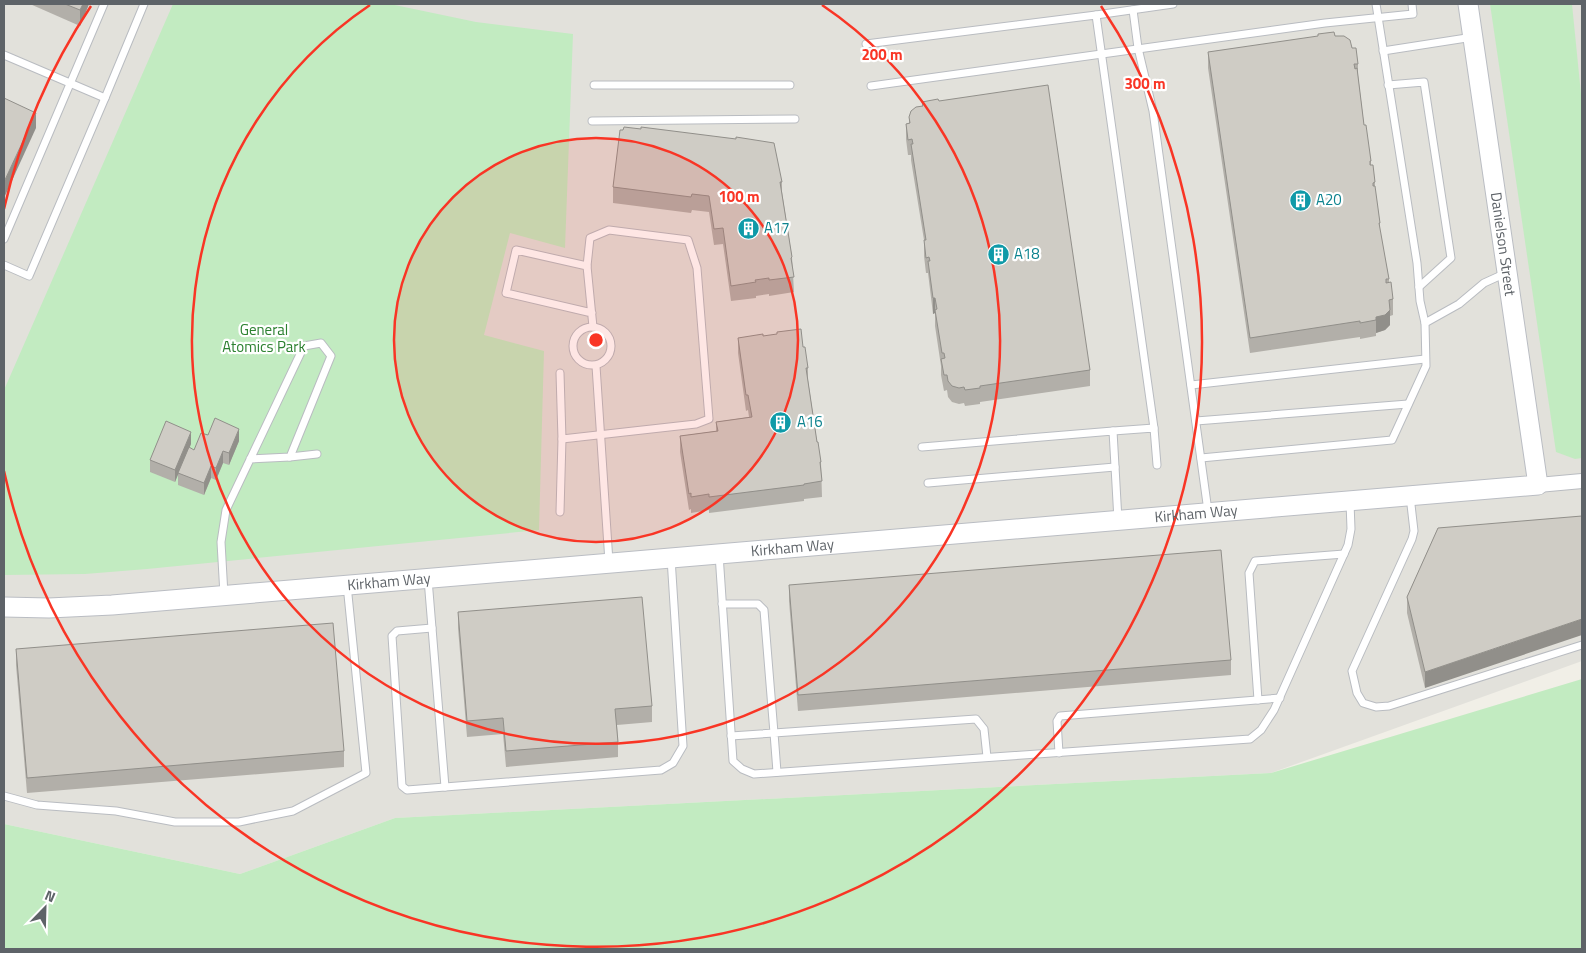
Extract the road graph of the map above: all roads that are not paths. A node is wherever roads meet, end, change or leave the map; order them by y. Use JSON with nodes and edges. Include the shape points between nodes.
{"nodes":[{"id":1,"x":104,"y":4,"type":"edge"},
{"id":2,"x":144,"y":4,"type":"edge"},
{"id":3,"x":1173,"y":4,"type":"edge"},
{"id":4,"x":1376,"y":4,"type":"edge"},
{"id":5,"x":1412,"y":4,"type":"edge"},
{"id":6,"x":1468,"y":4,"type":"edge"},
{"id":7,"x":1133,"y":10,"type":"junction"},
{"id":8,"x":1096,"y":15,"type":"junction"},
{"id":9,"x":1378,"y":18,"type":"junction"},
{"id":10,"x":1473,"y":37,"type":"junction"},
{"id":11,"x":866,"y":44,"type":"dead end"},
{"id":12,"x":1138,"y":48,"type":"junction"},
{"id":13,"x":1383,"y":51,"type":"junction"},
{"id":14,"x":1102,"y":53,"type":"junction"},
{"id":15,"x":4,"y":55,"type":"edge"},
{"id":16,"x":71,"y":84,"type":"junction"},
{"id":17,"x":594,"y":85,"type":"dead end"},
{"id":18,"x":790,"y":85,"type":"dead end"},
{"id":19,"x":1388,"y":85,"type":"junction"},
{"id":20,"x":872,"y":86,"type":"dead end"},
{"id":21,"x":105,"y":98,"type":"junction"},
{"id":22,"x":795,"y":119,"type":"dead end"},
{"id":23,"x":592,"y":121,"type":"dead end"},
{"id":24,"x":4,"y":239,"type":"edge"},
{"id":25,"x":4,"y":265,"type":"edge"},
{"id":26,"x":587,"y":266,"type":"junction"},
{"id":27,"x":1507,"y":273,"type":"junction"},
{"id":28,"x":1419,"y":287,"type":"junction"},
{"id":29,"x":592,"y":313,"type":"junction"},
{"id":30,"x":1425,"y":323,"type":"junction"},
{"id":31,"x":593,"y":327,"type":"junction"},
{"id":32,"x":1425,"y":359,"type":"junction"},
{"id":33,"x":596,"y":366,"type":"junction"},
{"id":34,"x":560,"y":373,"type":"dead end"},
{"id":35,"x":1191,"y":386,"type":"junction"},
{"id":36,"x":1408,"y":404,"type":"junction"},
{"id":37,"x":1196,"y":421,"type":"junction"},
{"id":38,"x":1154,"y":428,"type":"junction"},
{"id":39,"x":1113,"y":431,"type":"junction"},
{"id":40,"x":601,"y":435,"type":"junction"},
{"id":41,"x":562,"y":439,"type":"junction"},
{"id":42,"x":922,"y":446,"type":"dead end"},
{"id":43,"x":317,"y":454,"type":"dead end"},
{"id":44,"x":290,"y":457,"type":"junction"},
{"id":45,"x":1201,"y":458,"type":"junction"},
{"id":46,"x":250,"y":459,"type":"junction"},
{"id":47,"x":1157,"y":466,"type":"dead end"},
{"id":48,"x":1114,"y":467,"type":"junction"},
{"id":49,"x":1582,"y":481,"type":"edge"},
{"id":50,"x":928,"y":483,"type":"dead end"},
{"id":51,"x":1538,"y":485,"type":"junction"},
{"id":52,"x":1410,"y":496,"type":"junction"},
{"id":53,"x":1350,"y":501,"type":"junction"},
{"id":54,"x":560,"y":512,"type":"dead end"},
{"id":55,"x":1209,"y":512,"type":"junction"},
{"id":56,"x":1118,"y":520,"type":"junction"},
{"id":57,"x":719,"y":554,"type":"junction"},
{"id":58,"x":1344,"y":554,"type":"junction"},
{"id":59,"x":670,"y":558,"type":"junction"},
{"id":60,"x":609,"y":563,"type":"junction"},
{"id":61,"x":428,"y":578,"type":"junction"},
{"id":62,"x":347,"y":585,"type":"junction"},
{"id":63,"x":224,"y":596,"type":"junction"},
{"id":64,"x":722,"y":604,"type":"junction"},
{"id":65,"x":4,"y":607,"type":"edge"},
{"id":66,"x":432,"y":628,"type":"junction"},
{"id":67,"x":1582,"y":645,"type":"edge"},
{"id":68,"x":1280,"y":698,"type":"junction"},
{"id":69,"x":1258,"y":700,"type":"junction"},
{"id":70,"x":774,"y":733,"type":"junction"},
{"id":71,"x":731,"y":736,"type":"junction"},
{"id":72,"x":1059,"y":753,"type":"junction"},
{"id":73,"x":988,"y":757,"type":"junction"},
{"id":74,"x":777,"y":772,"type":"junction"},
{"id":75,"x":445,"y":787,"type":"junction"},
{"id":76,"x":4,"y":796,"type":"edge"}],
"edges":[{"from":1,"to":16,"type":"lane"},
{"from":2,"to":21,"type":"lane"},
{"from":3,"to":7,"type":"lane"},
{"from":4,"to":9,"type":"lane"},
{"from":5,"to":9,"type":"lane","via":[[1413,14]]},
{"from":6,"to":10,"type":"main road","name":"Danielson Street"},
{"from":7,"to":8,"type":"lane"},
{"from":7,"to":12,"type":"lane"},
{"from":8,"to":11,"type":"lane"},
{"from":8,"to":14,"type":"lane"},
{"from":9,"to":12,"type":"lane"},
{"from":9,"to":13,"type":"lane"},
{"from":10,"to":13,"type":"lane"},
{"from":10,"to":27,"type":"main road","name":"Danielson Street"},
{"from":12,"to":14,"type":"lane"},
{"from":12,"to":35,"type":"lane","via":[[1153,111]]},
{"from":13,"to":19,"type":"lane"},
{"from":14,"to":20,"type":"lane"},
{"from":14,"to":38,"type":"lane"},
{"from":15,"to":16,"type":"lane"},
{"from":16,"to":21,"type":"lane"},
{"from":16,"to":24,"type":"lane"},
{"from":17,"to":18,"type":"lane"},
{"from":19,"to":28,"type":"lane"},
{"from":19,"to":28,"type":"lane","via":[[1424,82],[1451,258]]},
{"from":21,"to":25,"type":"lane","via":[[28,276]]},
{"from":22,"to":23,"type":"lane"},
{"from":26,"to":29,"type":"lane"},
{"from":26,"to":29,"type":"lane","via":[[516,250],[506,293]]},
{"from":26,"to":40,"type":"lane","via":[[590,238],[609,230],[688,240],[697,268],[709,419],[696,424]]},
{"from":27,"to":30,"type":"lane","via":[[1484,284],[1459,304]]},
{"from":27,"to":51,"type":"main road","name":"Danielson Street"},
{"from":28,"to":30,"type":"lane"},
{"from":29,"to":31,"type":"lane"},
{"from":30,"to":32,"type":"lane"},
{"from":31,"to":33,"type":"lane","via":[[605,331],[612,348],[607,360]]},
{"from":31,"to":33,"type":"lane","via":[[577,334],[573,350],[579,361]]},
{"from":32,"to":35,"type":"lane"},
{"from":32,"to":36,"type":"lane","via":[[1426,366]]},
{"from":33,"to":40,"type":"lane"},
{"from":34,"to":41,"type":"lane"},
{"from":35,"to":37,"type":"lane"},
{"from":36,"to":37,"type":"lane"},
{"from":36,"to":45,"type":"lane","via":[[1392,440]]},
{"from":37,"to":45,"type":"lane"},
{"from":38,"to":39,"type":"lane"},
{"from":38,"to":47,"type":"lane"},
{"from":39,"to":42,"type":"lane"},
{"from":39,"to":48,"type":"lane"},
{"from":40,"to":41,"type":"lane"},
{"from":40,"to":60,"type":"lane"},
{"from":41,"to":54,"type":"lane"},
{"from":43,"to":44,"type":"lane"},
{"from":44,"to":46,"type":"lane"},
{"from":44,"to":46,"type":"lane","via":[[332,356],[321,343],[304,346]]},
{"from":45,"to":55,"type":"lane"},
{"from":46,"to":63,"type":"lane","via":[[226,510],[221,542]]},
{"from":48,"to":50,"type":"lane"},
{"from":48,"to":56,"type":"lane"},
{"from":49,"to":51,"type":"street","name":"Kirkham Way"},
{"from":51,"to":52,"type":"main road","name":"Kirkham Way"},
{"from":52,"to":53,"type":"main road","name":"Kirkham Way"},
{"from":52,"to":67,"type":"lane","via":[[1412,539],[1352,671],[1363,703],[1389,706]]},
{"from":53,"to":55,"type":"main road","name":"Kirkham Way"},
{"from":53,"to":58,"type":"lane","via":[[1351,530]]},
{"from":55,"to":56,"type":"main road","name":"Kirkham Way"},
{"from":56,"to":57,"type":"main road","name":"Kirkham Way"},
{"from":57,"to":59,"type":"main road","name":"Kirkham Way"},
{"from":57,"to":64,"type":"lane"},
{"from":58,"to":68,"type":"lane"},
{"from":58,"to":69,"type":"lane","via":[[1255,561],[1248,572]]},
{"from":59,"to":60,"type":"main road","name":"Kirkham Way"},
{"from":59,"to":75,"type":"lane","via":[[683,746],[673,763],[661,770]]},
{"from":60,"to":61,"type":"main road","name":"Kirkham Way"},
{"from":61,"to":62,"type":"main road","name":"Kirkham Way"},
{"from":61,"to":66,"type":"lane"},
{"from":62,"to":63,"type":"main road","name":"Kirkham Way"},
{"from":62,"to":76,"type":"lane","via":[[366,773],[293,811],[238,822],[175,822],[116,811],[37,805]]},
{"from":63,"to":65,"type":"main road","name":"Kirkham Way","via":[[81,607]]},
{"from":64,"to":70,"type":"lane","via":[[758,604],[764,610]]},
{"from":64,"to":71,"type":"lane"},
{"from":66,"to":75,"type":"lane"},
{"from":66,"to":75,"type":"lane","via":[[397,631],[392,636],[402,786],[407,790]]},
{"from":68,"to":69,"type":"lane"},
{"from":68,"to":72,"type":"lane","via":[[1261,730],[1250,739]]},
{"from":69,"to":72,"type":"lane","via":[[1060,716],[1057,721]]},
{"from":70,"to":71,"type":"lane"},
{"from":70,"to":73,"type":"lane","via":[[976,719],[984,729]]},
{"from":70,"to":74,"type":"lane"},
{"from":71,"to":74,"type":"lane","via":[[733,761],[742,770],[754,774]]},
{"from":72,"to":73,"type":"lane"},
{"from":73,"to":74,"type":"lane"}]}
